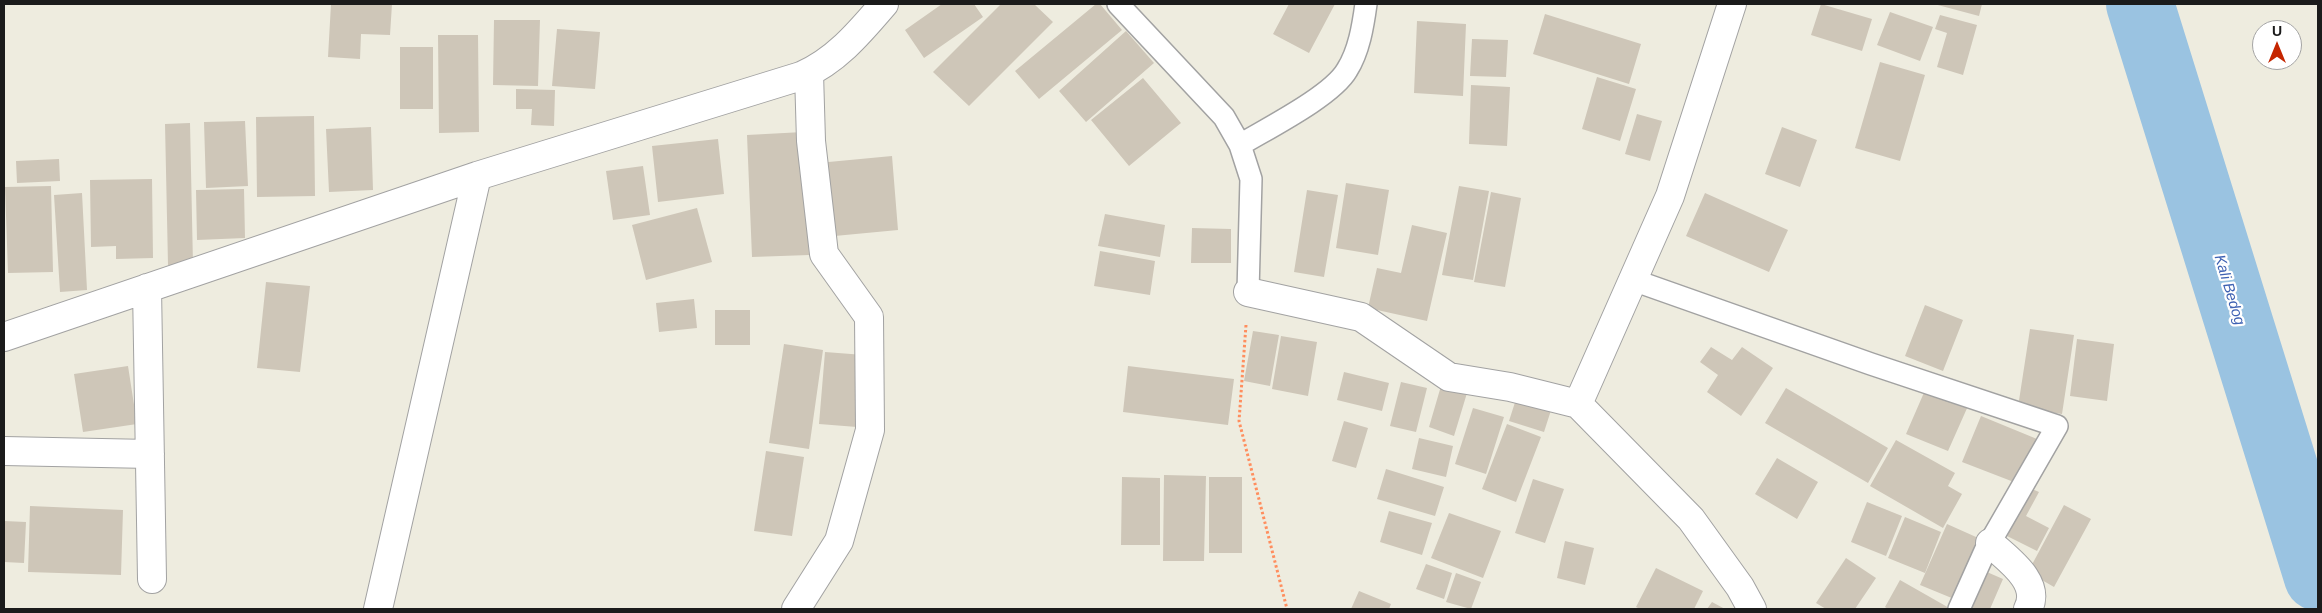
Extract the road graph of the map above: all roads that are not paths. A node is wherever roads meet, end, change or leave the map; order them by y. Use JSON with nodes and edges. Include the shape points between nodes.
{"nodes":[{"id":1,"x":884,"y":4,"type":"edge"},
{"id":2,"x":1118,"y":4,"type":"edge"},
{"id":3,"x":1366,"y":4,"type":"edge"},
{"id":4,"x":1732,"y":4,"type":"edge"},
{"id":5,"x":808,"y":73,"type":"junction"},
{"id":6,"x":1240,"y":145,"type":"junction"},
{"id":7,"x":477,"y":176,"type":"junction"},
{"id":8,"x":1633,"y":280,"type":"junction"},
{"id":9,"x":147,"y":288,"type":"junction"},
{"id":10,"x":1248,"y":292,"type":"joint"},
{"id":11,"x":4,"y":337,"type":"edge"},
{"id":12,"x":1578,"y":404,"type":"junction"},
{"id":13,"x":4,"y":451,"type":"edge"},
{"id":14,"x":150,"y":454,"type":"junction"},
{"id":15,"x":1990,"y":543,"type":"junction"},
{"id":16,"x":152,"y":579,"type":"dead end"},
{"id":17,"x":378,"y":609,"type":"edge"},
{"id":18,"x":796,"y":609,"type":"edge"},
{"id":19,"x":1752,"y":609,"type":"edge"},
{"id":20,"x":1959,"y":609,"type":"edge"},
{"id":21,"x":2028,"y":609,"type":"edge"}],
"edges":[{"from":1,"to":5,"type":"street","via":[[854,40]]},
{"from":2,"to":6,"type":"lane","via":[[1224,118]]},
{"from":3,"to":6,"type":"lane","via":[[1357,50],[1347,72],[1329,91]]},
{"from":4,"to":8,"type":"street","via":[[1670,196]]},
{"from":5,"to":7,"type":"street"},
{"from":5,"to":18,"type":"street","via":[[811,141],[824,254],[869,317],[870,430],[839,541]]},
{"from":6,"to":10,"type":"lane","via":[[1251,179]]},
{"from":7,"to":9,"type":"street"},
{"from":7,"to":17,"type":"street"},
{"from":8,"to":12,"type":"street"},
{"from":8,"to":15,"type":"lane","via":[[2057,426]]},
{"from":9,"to":11,"type":"street"},
{"from":9,"to":14,"type":"street"},
{"from":10,"to":12,"type":"street","via":[[1361,317],[1449,377],[1510,387]]},
{"from":12,"to":19,"type":"street","via":[[1691,519],[1740,586]]},
{"from":13,"to":14,"type":"street"},
{"from":14,"to":16,"type":"street"},
{"from":15,"to":20,"type":"lane"},
{"from":15,"to":21,"type":"street","via":[[2029,583],[2032,595]]}]}
